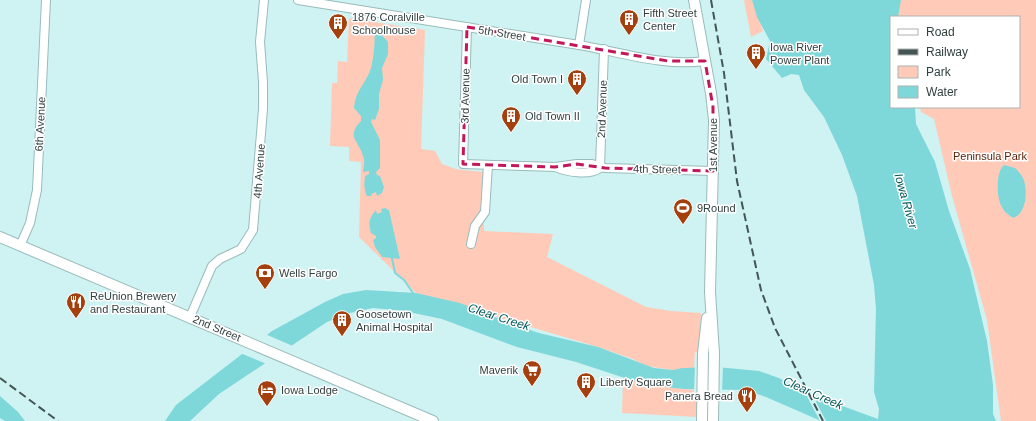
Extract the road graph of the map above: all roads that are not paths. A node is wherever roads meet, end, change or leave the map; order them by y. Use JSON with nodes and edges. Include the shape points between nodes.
{"nodes":[{"id":1,"x":46,"y":0,"type":"edge"},
{"id":2,"x":264,"y":0,"type":"edge"},
{"id":3,"x":298,"y":0,"type":"edge"},
{"id":4,"x":586,"y":0,"type":"edge"},
{"id":5,"x":694,"y":0,"type":"edge"},
{"id":6,"x":467,"y":27,"type":"junction"},
{"id":7,"x":579,"y":45,"type":"junction"},
{"id":8,"x":604,"y":49,"type":"junction"},
{"id":9,"x":705,"y":61,"type":"junction"},
{"id":10,"x":463,"y":164,"type":"joint"},
{"id":11,"x":488,"y":165,"type":"junction"},
{"id":12,"x":600,"y":168,"type":"junction"},
{"id":13,"x":713,"y":171,"type":"junction"},
{"id":14,"x":0,"y":237,"type":"edge"},
{"id":15,"x":471,"y":244,"type":"dead end"},
{"id":16,"x":20,"y":246,"type":"junction"},
{"id":17,"x":710,"y":292,"type":"junction"},
{"id":18,"x":190,"y":317,"type":"junction"},
{"id":19,"x":433,"y":421,"type":"edge"},
{"id":20,"x":702,"y":421,"type":"edge"},
{"id":21,"x":713,"y":421,"type":"edge"}],
"edges":[{"from":1,"to":16,"type":"street","name":"6th Avenue","via":[[37,190],[30,223]]},
{"from":2,"to":18,"type":"street","name":"4th Avenue","via":[[260,42],[262,109],[253,230],[241,249],[212,266]]},
{"from":3,"to":6,"type":"street","name":"5th Street"},
{"from":4,"to":7,"type":"street"},
{"from":5,"to":9,"type":"main road","name":"1st Avenue"},
{"from":6,"to":7,"type":"street","name":"5th Street"},
{"from":6,"to":10,"type":"street","name":"3rd Avenue"},
{"from":7,"to":8,"type":"street","name":"5th Street"},
{"from":8,"to":9,"type":"street","name":"5th Street","via":[[676,62]]},
{"from":8,"to":12,"type":"street","name":"2nd Avenue"},
{"from":9,"to":13,"type":"main road","name":"1st Avenue","via":[[713,107]]},
{"from":10,"to":11,"type":"street","name":"4th Street"},
{"from":11,"to":12,"type":"street","name":"4th Street","via":[[555,167],[592,164]]},
{"from":11,"to":15,"type":"street","via":[[485,212],[475,226]]},
{"from":12,"to":13,"type":"street","name":"4th Street"},
{"from":13,"to":17,"type":"main road","name":"1st Avenue"},
{"from":14,"to":16,"type":"main road","name":"2nd Street"},
{"from":16,"to":18,"type":"main road","name":"2nd Street"},
{"from":17,"to":20,"type":"main road","name":"1st Avenue","via":[[703,352]]},
{"from":17,"to":21,"type":"main road","name":"1st Avenue","via":[[714,353]]},
{"from":18,"to":19,"type":"main road","name":"2nd Street"}]}
